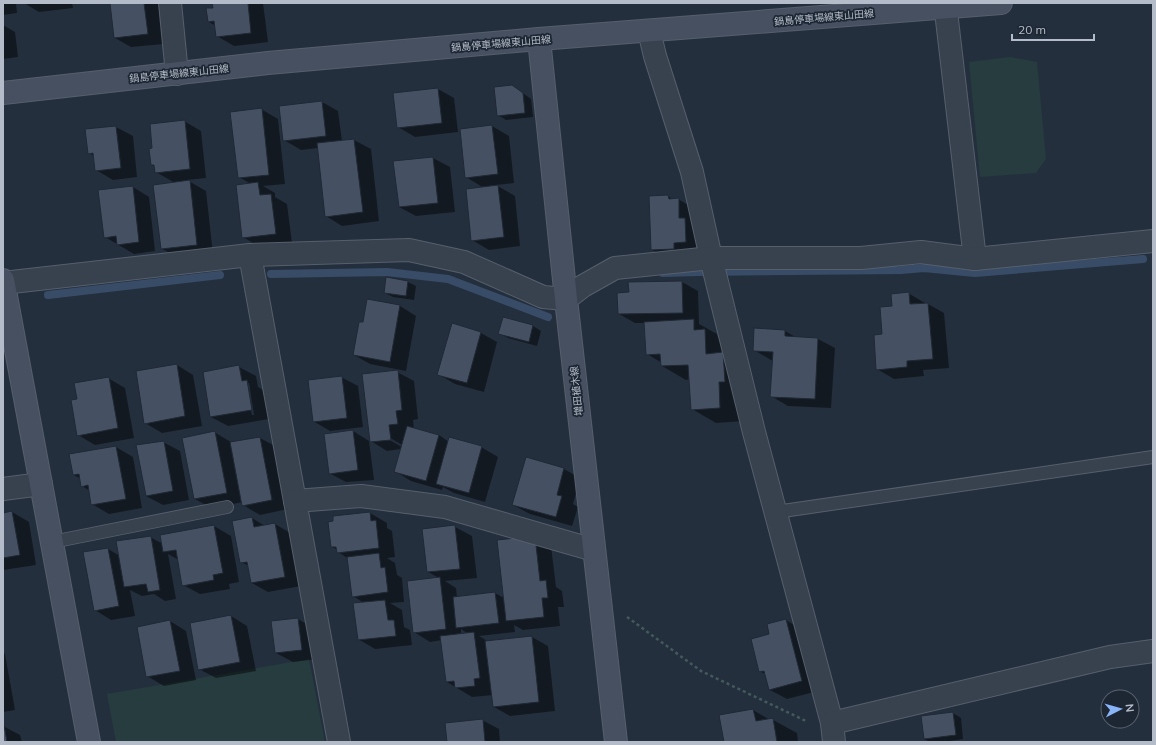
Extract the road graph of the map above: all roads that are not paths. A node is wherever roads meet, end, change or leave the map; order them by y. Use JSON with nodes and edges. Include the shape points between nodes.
{"nodes":[{"id":1,"x":170,"y":3,"type":"edge"},
{"id":2,"x":1001,"y":3,"type":"edge"},
{"id":3,"x":946,"y":5,"type":"edge"},
{"id":4,"x":648,"y":31,"type":"junction"},
{"id":5,"x":540,"y":39,"type":"junction"},
{"id":6,"x":177,"y":74,"type":"junction"},
{"id":7,"x":3,"y":93,"type":"edge"},
{"id":8,"x":1153,"y":242,"type":"edge"},
{"id":9,"x":250,"y":255,"type":"junction"},
{"id":10,"x":711,"y":258,"type":"junction"},
{"id":11,"x":975,"y":259,"type":"junction"},
{"id":12,"x":3,"y":282,"type":"edge"},
{"id":13,"x":566,"y":299,"type":"junction"},
{"id":14,"x":1153,"y":457,"type":"edge"},
{"id":15,"x":41,"y":484,"type":"junction"},
{"id":16,"x":3,"y":489,"type":"edge"},
{"id":17,"x":296,"y":501,"type":"junction"},
{"id":18,"x":227,"y":507,"type":"dead end"},
{"id":19,"x":776,"y":512,"type":"junction"},
{"id":20,"x":52,"y":542,"type":"junction"},
{"id":21,"x":594,"y":550,"type":"junction"},
{"id":22,"x":1153,"y":651,"type":"edge"},
{"id":23,"x":833,"y":732,"type":"edge"},
{"id":24,"x":89,"y":742,"type":"edge"},
{"id":25,"x":339,"y":742,"type":"edge"},
{"id":26,"x":616,"y":742,"type":"edge"}],
"edges":[{"from":1,"to":6,"type":"street"},
{"from":2,"to":3,"type":"street","name":"鍋島停車場線東山田線"},
{"from":3,"to":4,"type":"street","name":"鍋島停車場線東山田線"},
{"from":3,"to":11,"type":"street"},
{"from":4,"to":5,"type":"street","name":"鍋島停車場線東山田線"},
{"from":4,"to":10,"type":"street","via":[[692,172]]},
{"from":5,"to":6,"type":"street","name":"鍋島停車場線東山田線","via":[[268,63]]},
{"from":5,"to":13,"type":"street","name":"増田植木線"},
{"from":6,"to":7,"type":"street","name":"鍋島停車場線東山田線"},
{"from":8,"to":11,"type":"street"},
{"from":9,"to":12,"type":"street"},
{"from":9,"to":13,"type":"street","via":[[409,250],[464,262],[543,297]]},
{"from":9,"to":17,"type":"street"},
{"from":10,"to":11,"type":"street","via":[[861,258],[920,252]]},
{"from":10,"to":13,"type":"street","via":[[616,268],[583,286]]},
{"from":10,"to":19,"type":"street"},
{"from":12,"to":15,"type":"street"},
{"from":13,"to":21,"type":"street","name":"増田植木線"},
{"from":14,"to":19,"type":"lane"},
{"from":15,"to":16,"type":"street"},
{"from":15,"to":20,"type":"street"},
{"from":17,"to":21,"type":"street","via":[[361,496],[445,506]]},
{"from":17,"to":25,"type":"street"},
{"from":18,"to":20,"type":"lane"},
{"from":19,"to":23,"type":"street"},
{"from":20,"to":24,"type":"street"},
{"from":21,"to":26,"type":"street","name":"増田植木線"},
{"from":22,"to":23,"type":"street","via":[[1110,657]]}]}
